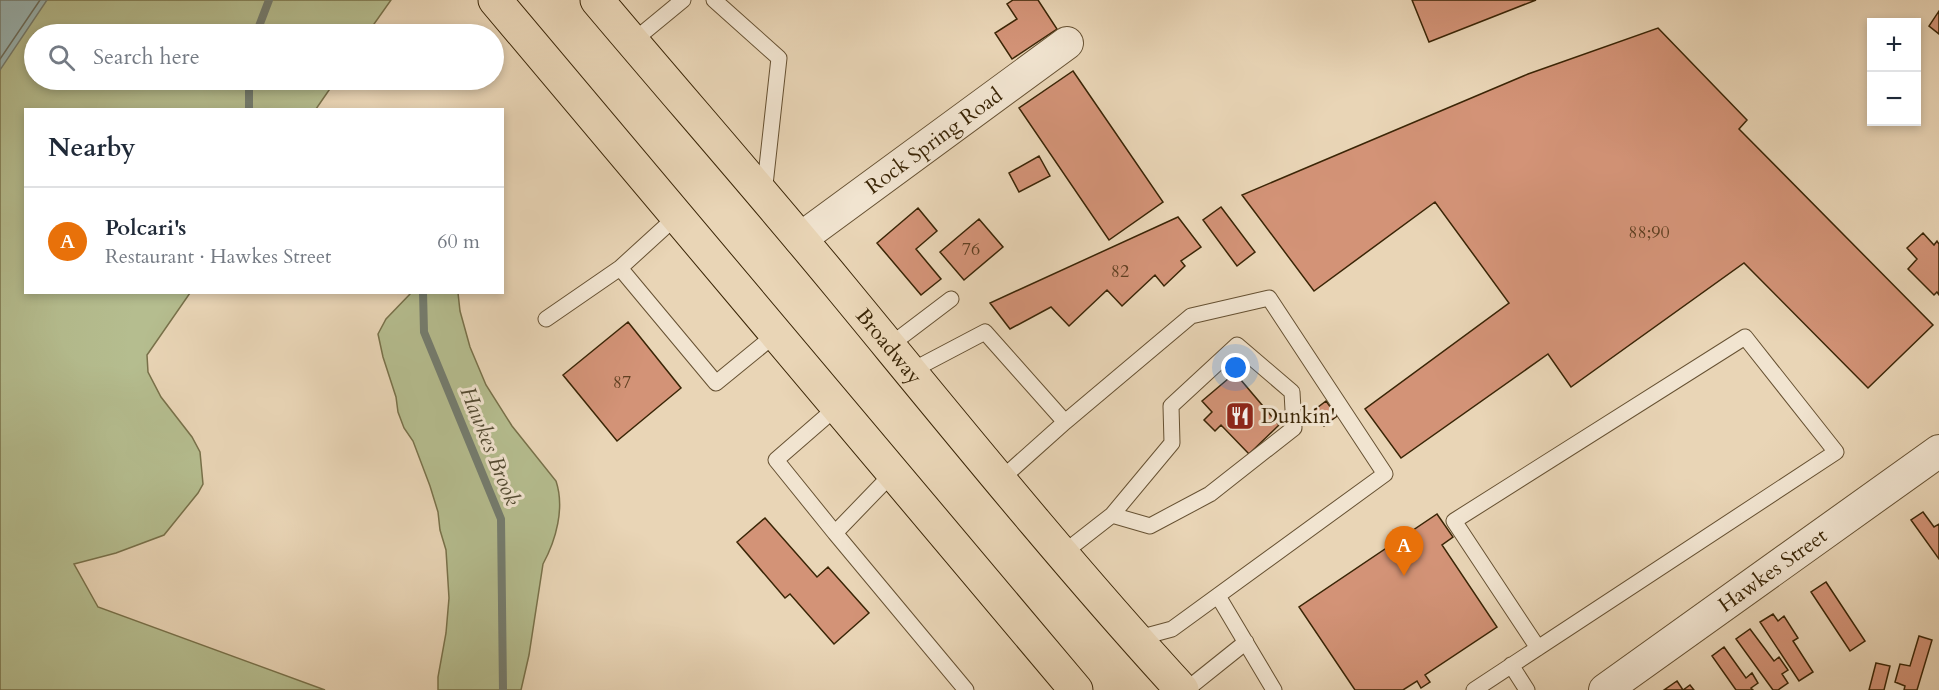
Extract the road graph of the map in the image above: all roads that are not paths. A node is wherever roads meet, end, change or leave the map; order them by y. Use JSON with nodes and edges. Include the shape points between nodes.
{"nodes":[{"id":1,"x":495,"y":0,"type":"edge"},
{"id":2,"x":597,"y":0,"type":"edge"},
{"id":3,"x":683,"y":0,"type":"edge"},
{"id":4,"x":714,"y":0,"type":"edge"},
{"id":5,"x":632,"y":42,"type":"junction"},
{"id":6,"x":1067,"y":43,"type":"dead end"},
{"id":7,"x":764,"y":197,"type":"junction"},
{"id":8,"x":677,"y":216,"type":"junction"},
{"id":9,"x":800,"y":239,"type":"junction"},
{"id":10,"x":620,"y":268,"type":"junction"},
{"id":11,"x":951,"y":299,"type":"dead end"},
{"id":12,"x":546,"y":319,"type":"dead end"},
{"id":13,"x":776,"y":334,"type":"junction"},
{"id":14,"x":889,"y":346,"type":"junction"},
{"id":15,"x":909,"y":372,"type":"junction"},
{"id":16,"x":837,"y":407,"type":"junction"},
{"id":17,"x":1065,"y":422,"type":"junction"},
{"id":18,"x":1939,"y":451,"type":"edge"},
{"id":19,"x":893,"y":473,"type":"junction"},
{"id":20,"x":999,"y":481,"type":"junction"},
{"id":21,"x":1112,"y":515,"type":"junction"},
{"id":22,"x":835,"y":533,"type":"junction"},
{"id":23,"x":1062,"y":554,"type":"junction"},
{"id":24,"x":1218,"y":596,"type":"junction"},
{"id":25,"x":1135,"y":639,"type":"junction"},
{"id":26,"x":1246,"y":642,"type":"junction"},
{"id":27,"x":1538,"y":648,"type":"junction"},
{"id":28,"x":1511,"y":665,"type":"junction"},
{"id":29,"x":966,"y":690,"type":"edge"},
{"id":30,"x":1076,"y":690,"type":"edge"},
{"id":31,"x":1184,"y":690,"type":"edge"},
{"id":32,"x":1274,"y":690,"type":"edge"},
{"id":33,"x":1474,"y":690,"type":"edge"},
{"id":34,"x":1527,"y":690,"type":"edge"},
{"id":35,"x":1605,"y":690,"type":"edge"}],
"edges":[{"from":1,"to":8,"type":"highway"},
{"from":2,"to":5,"type":"highway","name":"Broadway"},
{"from":3,"to":5,"type":"lane"},
{"from":4,"to":7,"type":"lane","via":[[779,58]]},
{"from":5,"to":7,"type":"highway","name":"Broadway"},
{"from":6,"to":9,"type":"street","name":"Rock Spring Road"},
{"from":7,"to":9,"type":"highway","name":"Broadway"},
{"from":8,"to":10,"type":"lane"},
{"from":8,"to":13,"type":"highway"},
{"from":9,"to":14,"type":"highway","name":"Broadway"},
{"from":10,"to":12,"type":"lane"},
{"from":10,"to":13,"type":"lane","via":[[716,383]]},
{"from":11,"to":14,"type":"lane"},
{"from":13,"to":16,"type":"highway"},
{"from":14,"to":15,"type":"highway","name":"Broadway"},
{"from":15,"to":17,"type":"lane","via":[[986,332]]},
{"from":15,"to":20,"type":"highway","name":"Broadway"},
{"from":16,"to":19,"type":"highway"},
{"from":16,"to":22,"type":"lane","via":[[776,460]]},
{"from":17,"to":20,"type":"lane"},
{"from":17,"to":24,"type":"lane","via":[[1191,316],[1269,298],[1385,474]]},
{"from":18,"to":35,"type":"street","name":"Hawkes Street"},
{"from":19,"to":22,"type":"lane"},
{"from":19,"to":30,"type":"highway"},
{"from":20,"to":23,"type":"highway","name":"Broadway"},
{"from":21,"to":21,"type":"lane","via":[[1172,443],[1171,406],[1237,345],[1292,392],[1294,428],[1210,494],[1150,526]]},
{"from":21,"to":23,"type":"lane"},
{"from":22,"to":29,"type":"lane"},
{"from":23,"to":25,"type":"highway","name":"Broadway"},
{"from":24,"to":25,"type":"lane","via":[[1172,629]]},
{"from":24,"to":26,"type":"lane"},
{"from":25,"to":31,"type":"highway","name":"Broadway"},
{"from":26,"to":31,"type":"lane"},
{"from":26,"to":32,"type":"lane"},
{"from":27,"to":27,"type":"lane","via":[[1836,452],[1745,337],[1454,521]]},
{"from":27,"to":28,"type":"lane"},
{"from":28,"to":33,"type":"lane"},
{"from":28,"to":34,"type":"lane"}]}
